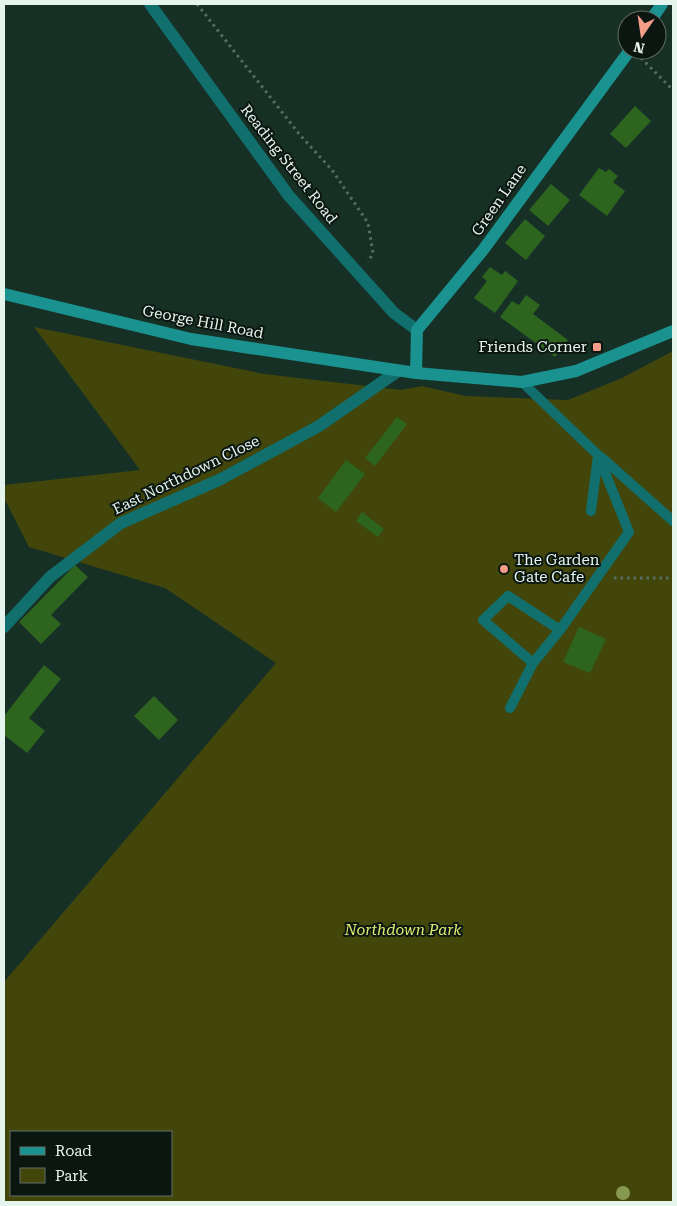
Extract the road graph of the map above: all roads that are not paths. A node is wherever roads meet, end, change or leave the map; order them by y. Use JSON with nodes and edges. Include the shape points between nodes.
{"nodes":[{"id":1,"x":150,"y":4,"type":"edge"},
{"id":2,"x":629,"y":60,"type":"edge"},
{"id":3,"x":4,"y":294,"type":"edge"},
{"id":4,"x":417,"y":330,"type":"junction"},
{"id":5,"x":673,"y":330,"type":"edge"},
{"id":6,"x":398,"y":371,"type":"junction"},
{"id":7,"x":416,"y":374,"type":"junction"},
{"id":8,"x":522,"y":382,"type":"junction"},
{"id":9,"x":598,"y":455,"type":"junction"},
{"id":10,"x":590,"y":510,"type":"dead end"},
{"id":11,"x":673,"y":521,"type":"edge"},
{"id":12,"x":4,"y":627,"type":"edge"},
{"id":13,"x":560,"y":630,"type":"junction"},
{"id":14,"x":533,"y":663,"type":"junction"},
{"id":15,"x":510,"y":708,"type":"dead end"}],
"edges":[{"from":1,"to":4,"type":"street","name":"Reading Street Road","via":[[290,196],[394,313]]},
{"from":2,"to":4,"type":"main road","name":"Green Lane","via":[[541,168],[483,250]]},
{"from":3,"to":6,"type":"main road","name":"George Hill Road","via":[[190,339]]},
{"from":4,"to":7,"type":"main road"},
{"from":5,"to":8,"type":"main road","name":"George Hill Road","via":[[576,371]]},
{"from":6,"to":7,"type":"main road","name":"George Hill Road"},
{"from":6,"to":12,"type":"street","name":"East Northdown Close","via":[[319,426],[219,480],[121,523],[50,577]]},
{"from":7,"to":8,"type":"main road","name":"George Hill Road"},
{"from":8,"to":9,"type":"lane"},
{"from":9,"to":10,"type":"lane"},
{"from":9,"to":11,"type":"lane"},
{"from":9,"to":13,"type":"lane","via":[[629,532]]},
{"from":13,"to":14,"type":"lane"},
{"from":13,"to":14,"type":"lane","via":[[508,596],[483,620]]},
{"from":14,"to":15,"type":"lane"}]}
